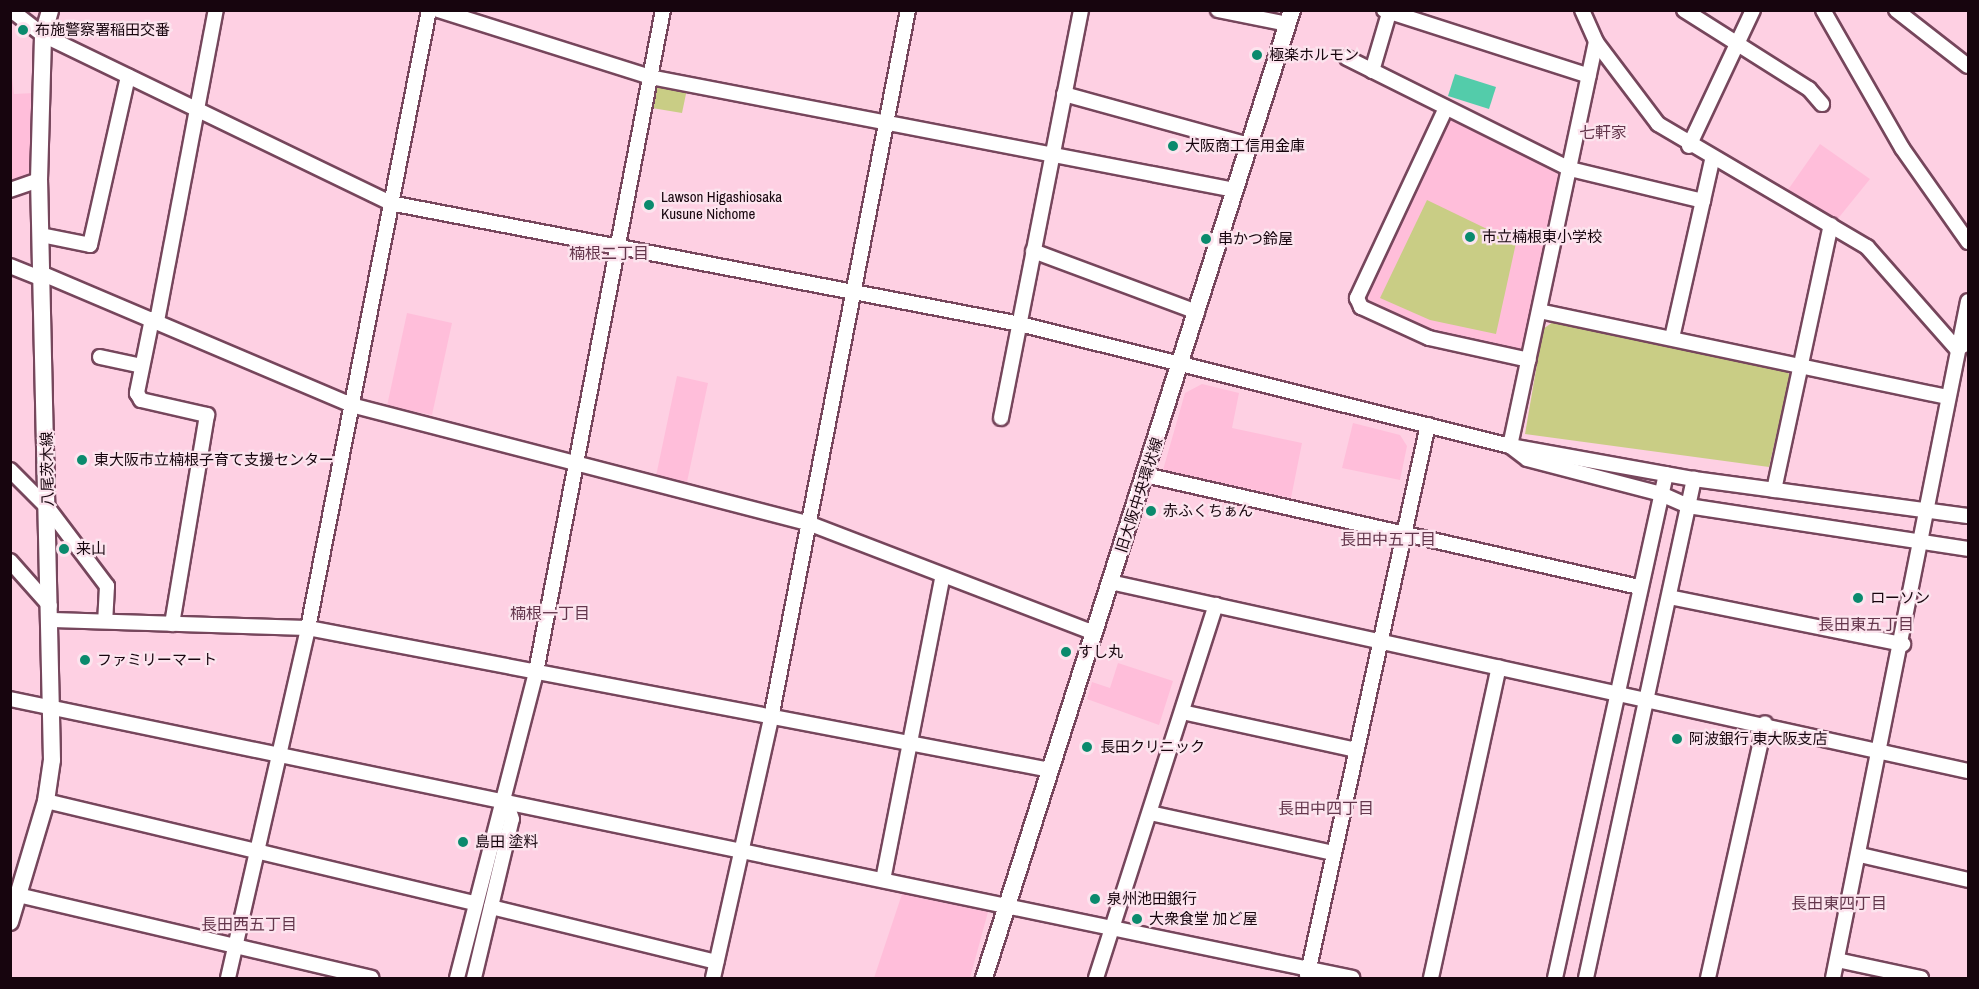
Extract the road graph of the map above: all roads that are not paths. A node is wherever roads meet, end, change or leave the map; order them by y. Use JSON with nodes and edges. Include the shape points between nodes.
{"nodes":[{"id":1,"x":11,"y":10,"type":"edge"},
{"id":2,"x":50,"y":10,"type":"edge"},
{"id":3,"x":216,"y":10,"type":"edge"},
{"id":4,"x":429,"y":10,"type":"edge"},
{"id":5,"x":438,"y":10,"type":"edge"},
{"id":6,"x":663,"y":10,"type":"edge"},
{"id":7,"x":908,"y":10,"type":"edge"},
{"id":8,"x":1081,"y":10,"type":"edge"},
{"id":9,"x":1218,"y":10,"type":"edge"},
{"id":10,"x":1582,"y":10,"type":"edge"},
{"id":11,"x":1684,"y":10,"type":"edge"},
{"id":12,"x":1753,"y":10,"type":"edge"},
{"id":13,"x":1822,"y":10,"type":"edge"},
{"id":14,"x":1896,"y":10,"type":"edge"},
{"id":15,"x":1388,"y":11,"type":"edge"},
{"id":16,"x":1290,"y":17,"type":"edge"},
{"id":17,"x":44,"y":35,"type":"junction"},
{"id":18,"x":1596,"y":42,"type":"junction"},
{"id":19,"x":1734,"y":44,"type":"junction"},
{"id":20,"x":1347,"y":58,"type":"dead end"},
{"id":21,"x":1967,"y":59,"type":"edge"},
{"id":22,"x":1372,"y":71,"type":"junction"},
{"id":23,"x":129,"y":76,"type":"junction"},
{"id":24,"x":1589,"y":76,"type":"junction"},
{"id":25,"x":650,"y":77,"type":"junction"},
{"id":26,"x":1064,"y":94,"type":"junction"},
{"id":27,"x":1822,"y":104,"type":"dead end"},
{"id":28,"x":197,"y":109,"type":"junction"},
{"id":29,"x":1445,"y":110,"type":"junction"},
{"id":30,"x":886,"y":121,"type":"junction"},
{"id":31,"x":1249,"y":145,"type":"junction"},
{"id":32,"x":1689,"y":146,"type":"junction"},
{"id":33,"x":1053,"y":153,"type":"junction"},
{"id":34,"x":1712,"y":160,"type":"junction"},
{"id":35,"x":1570,"y":169,"type":"junction"},
{"id":36,"x":39,"y":180,"type":"junction"},
{"id":37,"x":10,"y":190,"type":"edge"},
{"id":38,"x":1235,"y":190,"type":"junction"},
{"id":39,"x":1703,"y":201,"type":"junction"},
{"id":40,"x":390,"y":203,"type":"junction"},
{"id":41,"x":1831,"y":225,"type":"junction"},
{"id":42,"x":41,"y":235,"type":"junction"},
{"id":43,"x":1968,"y":242,"type":"edge"},
{"id":44,"x":615,"y":247,"type":"junction"},
{"id":45,"x":1033,"y":250,"type":"junction"},
{"id":46,"x":10,"y":266,"type":"edge"},
{"id":47,"x":43,"y":276,"type":"junction"},
{"id":48,"x":854,"y":294,"type":"junction"},
{"id":49,"x":1968,"y":301,"type":"edge"},
{"id":50,"x":1539,"y":311,"type":"junction"},
{"id":51,"x":1197,"y":312,"type":"junction"},
{"id":52,"x":154,"y":320,"type":"junction"},
{"id":53,"x":1020,"y":324,"type":"junction"},
{"id":54,"x":1672,"y":338,"type":"junction"},
{"id":55,"x":1963,"y":346,"type":"edge"},
{"id":56,"x":100,"y":357,"type":"dead end"},
{"id":57,"x":1529,"y":360,"type":"junction"},
{"id":58,"x":1183,"y":361,"type":"junction"},
{"id":59,"x":142,"y":366,"type":"junction"},
{"id":60,"x":1799,"y":366,"type":"junction"},
{"id":61,"x":1948,"y":397,"type":"junction"},
{"id":62,"x":351,"y":405,"type":"junction"},
{"id":63,"x":1001,"y":418,"type":"dead end"},
{"id":64,"x":1428,"y":425,"type":"junction"},
{"id":65,"x":1510,"y":446,"type":"junction"},
{"id":66,"x":574,"y":463,"type":"junction"},
{"id":67,"x":10,"y":470,"type":"edge"},
{"id":68,"x":1666,"y":474,"type":"junction"},
{"id":69,"x":1145,"y":475,"type":"junction"},
{"id":70,"x":1694,"y":479,"type":"junction"},
{"id":71,"x":1774,"y":490,"type":"junction"},
{"id":72,"x":1661,"y":494,"type":"junction"},
{"id":73,"x":1688,"y":506,"type":"junction"},
{"id":74,"x":48,"y":508,"type":"junction"},
{"id":75,"x":1926,"y":510,"type":"junction"},
{"id":76,"x":1968,"y":516,"type":"edge"},
{"id":77,"x":808,"y":523,"type":"junction"},
{"id":78,"x":1405,"y":533,"type":"junction"},
{"id":79,"x":1923,"y":542,"type":"junction"},
{"id":80,"x":1968,"y":549,"type":"edge"},
{"id":81,"x":10,"y":561,"type":"edge"},
{"id":82,"x":942,"y":578,"type":"junction"},
{"id":83,"x":1110,"y":582,"type":"junction"},
{"id":84,"x":1639,"y":587,"type":"junction"},
{"id":85,"x":1669,"y":597,"type":"junction"},
{"id":86,"x":1216,"y":605,"type":"junction"},
{"id":87,"x":51,"y":613,"type":"junction"},
{"id":88,"x":105,"y":621,"type":"junction"},
{"id":89,"x":172,"y":624,"type":"junction"},
{"id":90,"x":308,"y":628,"type":"junction"},
{"id":91,"x":1094,"y":633,"type":"junction"},
{"id":92,"x":1382,"y":640,"type":"junction"},
{"id":93,"x":1903,"y":644,"type":"junction"},
{"id":94,"x":1499,"y":667,"type":"junction"},
{"id":95,"x":536,"y":672,"type":"junction"},
{"id":96,"x":1616,"y":692,"type":"junction"},
{"id":97,"x":10,"y":699,"type":"edge"},
{"id":98,"x":1647,"y":699,"type":"junction"},
{"id":99,"x":54,"y":710,"type":"junction"},
{"id":100,"x":1182,"y":711,"type":"junction"},
{"id":101,"x":771,"y":718,"type":"junction"},
{"id":102,"x":1765,"y":723,"type":"junction"},
{"id":103,"x":908,"y":742,"type":"junction"},
{"id":104,"x":1357,"y":750,"type":"junction"},
{"id":105,"x":1881,"y":750,"type":"junction"},
{"id":106,"x":280,"y":758,"type":"junction"},
{"id":107,"x":1050,"y":770,"type":"junction"},
{"id":108,"x":1968,"y":771,"type":"edge"},
{"id":109,"x":46,"y":801,"type":"junction"},
{"id":110,"x":506,"y":802,"type":"junction"},
{"id":111,"x":1150,"y":813,"type":"junction"},
{"id":112,"x":744,"y":851,"type":"junction"},
{"id":113,"x":258,"y":852,"type":"junction"},
{"id":114,"x":1334,"y":853,"type":"junction"},
{"id":115,"x":1860,"y":855,"type":"junction"},
{"id":116,"x":883,"y":880,"type":"junction"},
{"id":117,"x":1968,"y":880,"type":"edge"},
{"id":118,"x":16,"y":890,"type":"edge"},
{"id":119,"x":475,"y":903,"type":"junction"},
{"id":120,"x":491,"y":907,"type":"junction"},
{"id":121,"x":1007,"y":908,"type":"junction"},
{"id":122,"x":10,"y":922,"type":"edge"},
{"id":123,"x":1111,"y":931,"type":"junction"},
{"id":124,"x":235,"y":947,"type":"junction"},
{"id":125,"x":1837,"y":960,"type":"junction"},
{"id":126,"x":716,"y":962,"type":"junction"},
{"id":127,"x":1307,"y":974,"type":"edge"},
{"id":128,"x":228,"y":978,"type":"edge"},
{"id":129,"x":371,"y":978,"type":"edge"},
{"id":130,"x":457,"y":978,"type":"edge"},
{"id":131,"x":474,"y":978,"type":"edge"},
{"id":132,"x":712,"y":978,"type":"edge"},
{"id":133,"x":984,"y":978,"type":"edge"},
{"id":134,"x":1096,"y":978,"type":"edge"},
{"id":135,"x":1352,"y":978,"type":"edge"},
{"id":136,"x":1431,"y":978,"type":"edge"},
{"id":137,"x":1555,"y":978,"type":"edge"},
{"id":138,"x":1586,"y":978,"type":"edge"},
{"id":139,"x":1708,"y":978,"type":"edge"},
{"id":140,"x":1833,"y":978,"type":"edge"},
{"id":141,"x":1921,"y":978,"type":"edge"}],
"edges":[{"from":1,"to":17,"type":"street"},
{"from":2,"to":17,"type":"main road","name":"八尾茨木線"},
{"from":3,"to":28,"type":"street"},
{"from":4,"to":40,"type":"street"},
{"from":5,"to":25,"type":"street"},
{"from":6,"to":25,"type":"street"},
{"from":7,"to":30,"type":"street"},
{"from":8,"to":26,"type":"street"},
{"from":9,"to":16,"type":"street"},
{"from":10,"to":18,"type":"street"},
{"from":11,"to":19,"type":"street"},
{"from":12,"to":19,"type":"street"},
{"from":13,"to":43,"type":"street","via":[[1902,148]]},
{"from":14,"to":21,"type":"street"},
{"from":15,"to":22,"type":"street"},
{"from":15,"to":24,"type":"street"},
{"from":16,"to":31,"type":"main road","name":"旧大阪中央環状線"},
{"from":17,"to":23,"type":"street"},
{"from":17,"to":36,"type":"main road","name":"八尾茨木線"},
{"from":18,"to":24,"type":"street"},
{"from":18,"to":32,"type":"street","via":[[1658,124]]},
{"from":19,"to":27,"type":"street","via":[[1809,89]]},
{"from":19,"to":32,"type":"street"},
{"from":20,"to":22,"type":"street"},
{"from":22,"to":29,"type":"street"},
{"from":23,"to":28,"type":"street"},
{"from":23,"to":42,"type":"street","via":[[90,245]]},
{"from":24,"to":35,"type":"street"},
{"from":25,"to":30,"type":"street"},
{"from":25,"to":44,"type":"street"},
{"from":26,"to":31,"type":"street"},
{"from":26,"to":33,"type":"street"},
{"from":28,"to":40,"type":"street"},
{"from":28,"to":52,"type":"street"},
{"from":29,"to":35,"type":"street"},
{"from":29,"to":57,"type":"street","via":[[1357,298],[1361,307],[1429,338]]},
{"from":30,"to":33,"type":"street"},
{"from":30,"to":48,"type":"street"},
{"from":31,"to":38,"type":"main road","name":"旧大阪中央環状線"},
{"from":32,"to":34,"type":"street"},
{"from":33,"to":38,"type":"street"},
{"from":33,"to":45,"type":"street"},
{"from":34,"to":39,"type":"street"},
{"from":34,"to":41,"type":"street"},
{"from":35,"to":39,"type":"street"},
{"from":35,"to":50,"type":"street"},
{"from":36,"to":37,"type":"street"},
{"from":36,"to":42,"type":"main road","name":"八尾茨木線"},
{"from":38,"to":51,"type":"main road","name":"旧大阪中央環状線"},
{"from":39,"to":54,"type":"street"},
{"from":40,"to":44,"type":"street"},
{"from":40,"to":62,"type":"street"},
{"from":41,"to":55,"type":"street","via":[[1867,247]]},
{"from":41,"to":60,"type":"street"},
{"from":42,"to":47,"type":"main road","name":"八尾茨木線"},
{"from":44,"to":48,"type":"street"},
{"from":44,"to":66,"type":"street"},
{"from":45,"to":51,"type":"street"},
{"from":45,"to":53,"type":"street"},
{"from":46,"to":47,"type":"street"},
{"from":47,"to":52,"type":"street"},
{"from":47,"to":74,"type":"main road","name":"八尾茨木線"},
{"from":48,"to":53,"type":"street"},
{"from":48,"to":77,"type":"street"},
{"from":49,"to":55,"type":"street"},
{"from":50,"to":54,"type":"street"},
{"from":50,"to":57,"type":"street"},
{"from":51,"to":58,"type":"main road","name":"旧大阪中央環状線"},
{"from":52,"to":59,"type":"street"},
{"from":52,"to":62,"type":"street"},
{"from":53,"to":58,"type":"street"},
{"from":53,"to":63,"type":"street"},
{"from":54,"to":60,"type":"street"},
{"from":55,"to":61,"type":"street"},
{"from":56,"to":59,"type":"street"},
{"from":57,"to":65,"type":"street"},
{"from":58,"to":64,"type":"street"},
{"from":58,"to":69,"type":"main road","name":"旧大阪中央環状線"},
{"from":59,"to":89,"type":"street","via":[[141,399],[207,415]]},
{"from":60,"to":61,"type":"street"},
{"from":60,"to":71,"type":"street"},
{"from":61,"to":75,"type":"street"},
{"from":62,"to":66,"type":"street"},
{"from":62,"to":90,"type":"street"},
{"from":64,"to":65,"type":"street"},
{"from":64,"to":78,"type":"street"},
{"from":65,"to":68,"type":"street"},
{"from":65,"to":72,"type":"street","via":[[1527,459]]},
{"from":66,"to":77,"type":"street"},
{"from":66,"to":95,"type":"street"},
{"from":67,"to":74,"type":"street"},
{"from":68,"to":70,"type":"street"},
{"from":68,"to":72,"type":"street"},
{"from":69,"to":78,"type":"street"},
{"from":69,"to":83,"type":"main road","name":"旧大阪中央環状線"},
{"from":70,"to":71,"type":"street"},
{"from":70,"to":73,"type":"street"},
{"from":71,"to":75,"type":"street"},
{"from":72,"to":73,"type":"street"},
{"from":72,"to":84,"type":"street"},
{"from":73,"to":79,"type":"street"},
{"from":73,"to":85,"type":"street"},
{"from":74,"to":87,"type":"main road","name":"八尾茨木線"},
{"from":74,"to":88,"type":"street","via":[[107,586]]},
{"from":75,"to":76,"type":"street"},
{"from":75,"to":79,"type":"street"},
{"from":77,"to":82,"type":"street"},
{"from":77,"to":101,"type":"street"},
{"from":78,"to":84,"type":"street"},
{"from":78,"to":92,"type":"street"},
{"from":79,"to":80,"type":"street"},
{"from":79,"to":93,"type":"street"},
{"from":81,"to":87,"type":"street"},
{"from":82,"to":91,"type":"street"},
{"from":82,"to":103,"type":"street"},
{"from":83,"to":86,"type":"street"},
{"from":83,"to":91,"type":"main road","name":"旧大阪中央環状線"},
{"from":84,"to":96,"type":"street"},
{"from":85,"to":93,"type":"street"},
{"from":85,"to":98,"type":"street"},
{"from":86,"to":92,"type":"street"},
{"from":86,"to":100,"type":"street"},
{"from":87,"to":88,"type":"street"},
{"from":87,"to":99,"type":"main road","name":"八尾茨木線"},
{"from":88,"to":89,"type":"street"},
{"from":89,"to":90,"type":"street"},
{"from":90,"to":95,"type":"street"},
{"from":90,"to":106,"type":"street"},
{"from":91,"to":107,"type":"main road","name":"旧大阪中央環状線"},
{"from":92,"to":94,"type":"street"},
{"from":92,"to":104,"type":"street"},
{"from":93,"to":105,"type":"street"},
{"from":94,"to":96,"type":"street"},
{"from":94,"to":136,"type":"street"},
{"from":95,"to":101,"type":"street"},
{"from":95,"to":110,"type":"street"},
{"from":96,"to":98,"type":"street"},
{"from":96,"to":137,"type":"street"},
{"from":97,"to":99,"type":"street"},
{"from":98,"to":102,"type":"street"},
{"from":98,"to":138,"type":"street"},
{"from":99,"to":106,"type":"street"},
{"from":99,"to":109,"type":"main road","name":"八尾茨木線"},
{"from":100,"to":104,"type":"street"},
{"from":100,"to":111,"type":"street"},
{"from":101,"to":103,"type":"street"},
{"from":101,"to":112,"type":"street"},
{"from":102,"to":105,"type":"street"},
{"from":102,"to":139,"type":"street"},
{"from":103,"to":107,"type":"street"},
{"from":103,"to":116,"type":"street"},
{"from":104,"to":114,"type":"street"},
{"from":105,"to":108,"type":"street"},
{"from":105,"to":115,"type":"street"},
{"from":106,"to":110,"type":"street"},
{"from":106,"to":113,"type":"street"},
{"from":107,"to":121,"type":"main road","name":"旧大阪中央環状線"},
{"from":109,"to":113,"type":"street"},
{"from":109,"to":118,"type":"main road","name":"八尾茨木線"},
{"from":110,"to":112,"type":"street"},
{"from":110,"to":119,"type":"street","via":[[495,815]]},
{"from":110,"to":120,"type":"street","via":[[512,819]]},
{"from":111,"to":114,"type":"street"},
{"from":111,"to":123,"type":"street"},
{"from":112,"to":116,"type":"street"},
{"from":112,"to":126,"type":"street"},
{"from":113,"to":119,"type":"street"},
{"from":113,"to":124,"type":"street"},
{"from":114,"to":127,"type":"street"},
{"from":115,"to":117,"type":"street"},
{"from":115,"to":125,"type":"street"},
{"from":116,"to":121,"type":"street"},
{"from":118,"to":122,"type":"main road","name":"八尾茨木線"},
{"from":118,"to":124,"type":"street"},
{"from":119,"to":130,"type":"street"},
{"from":120,"to":126,"type":"street"},
{"from":120,"to":131,"type":"street"},
{"from":121,"to":123,"type":"street"},
{"from":121,"to":133,"type":"main road","name":"旧大阪中央環状線"},
{"from":123,"to":127,"type":"street"},
{"from":123,"to":134,"type":"street"},
{"from":124,"to":128,"type":"street"},
{"from":124,"to":129,"type":"street"},
{"from":125,"to":140,"type":"street"},
{"from":125,"to":141,"type":"street"},
{"from":126,"to":132,"type":"street"},
{"from":127,"to":135,"type":"street"}]}
